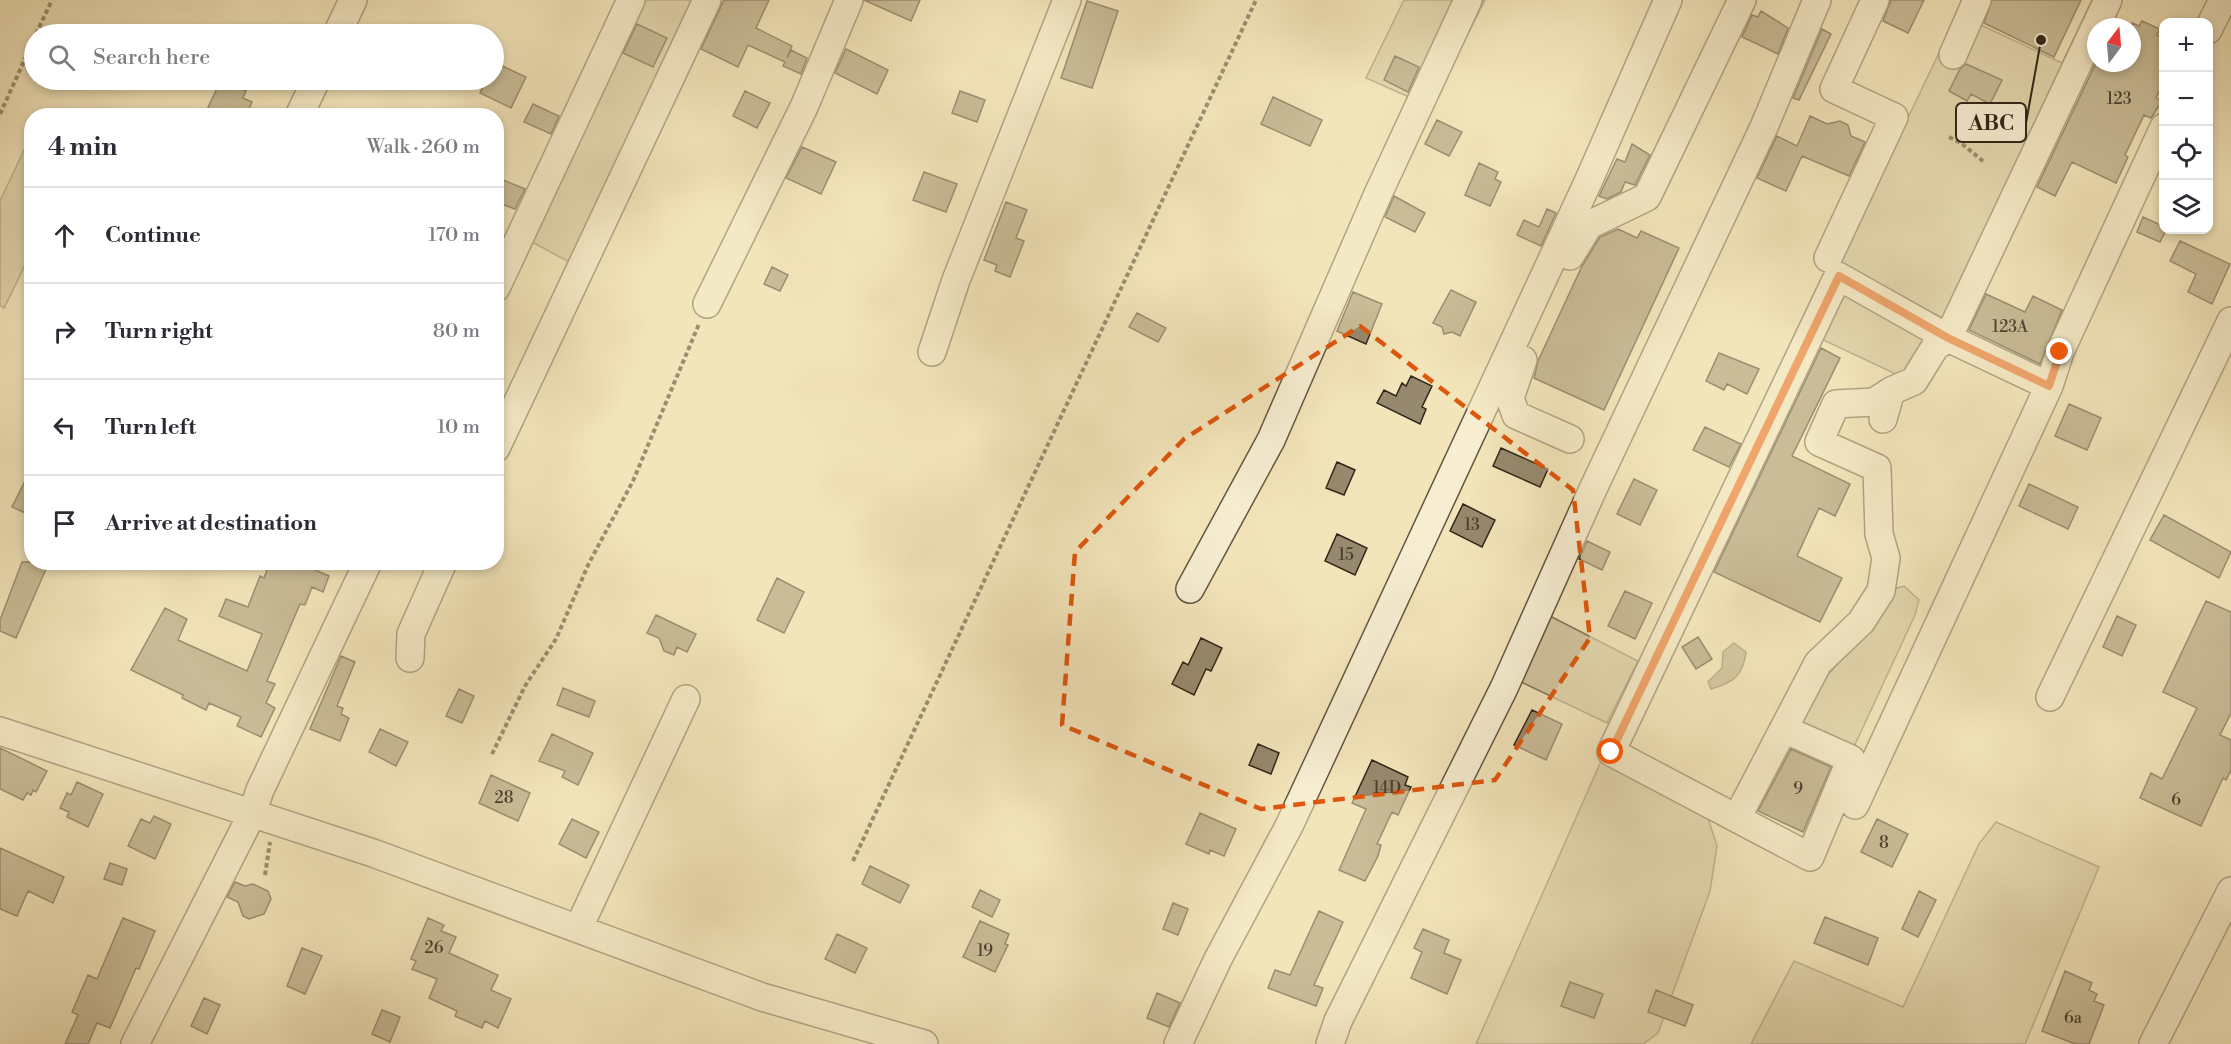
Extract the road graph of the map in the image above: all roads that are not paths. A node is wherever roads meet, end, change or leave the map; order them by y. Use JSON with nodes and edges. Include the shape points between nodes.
{"nodes":[{"id":1,"x":353,"y":0,"type":"edge"},
{"id":2,"x":631,"y":0,"type":"edge"},
{"id":3,"x":707,"y":0,"type":"edge"},
{"id":4,"x":849,"y":0,"type":"edge"},
{"id":5,"x":1067,"y":0,"type":"edge"},
{"id":6,"x":1468,"y":0,"type":"edge"},
{"id":7,"x":1668,"y":0,"type":"edge"},
{"id":8,"x":1742,"y":0,"type":"edge"},
{"id":9,"x":1817,"y":0,"type":"edge"},
{"id":10,"x":1875,"y":0,"type":"edge"},
{"id":11,"x":1977,"y":0,"type":"edge"},
{"id":12,"x":2108,"y":0,"type":"edge"},
{"id":13,"x":2223,"y":0,"type":"edge"},
{"id":14,"x":2213,"y":20,"type":"edge"},
{"id":15,"x":342,"y":24,"type":"edge"},
{"id":16,"x":1953,"y":55,"type":"dead end"},
{"id":17,"x":311,"y":90,"type":"edge"},
{"id":18,"x":303,"y":108,"type":"edge"},
{"id":19,"x":2159,"y":136,"type":"edge"},
{"id":20,"x":1828,"y":258,"type":"dead end"},
{"id":21,"x":504,"y":271,"type":"edge"},
{"id":22,"x":707,"y":304,"type":"road end"},
{"id":23,"x":2231,"y":321,"type":"edge"},
{"id":24,"x":1948,"y":338,"type":"junction"},
{"id":25,"x":932,"y":352,"type":"dead end"},
{"id":26,"x":2043,"y":383,"type":"junction"},
{"id":27,"x":1891,"y":391,"type":"junction"},
{"id":28,"x":1883,"y":419,"type":"dead end"},
{"id":29,"x":2013,"y":429,"type":"dead end"},
{"id":30,"x":504,"y":431,"type":"edge"},
{"id":31,"x":1570,"y":439,"type":"dead end"},
{"id":32,"x":364,"y":570,"type":"edge"},
{"id":33,"x":439,"y":570,"type":"edge"},
{"id":34,"x":1190,"y":589,"type":"dead end"},
{"id":35,"x":410,"y":658,"type":"dead end"},
{"id":36,"x":2050,"y":697,"type":"dead end"},
{"id":37,"x":686,"y":699,"type":"dead end"},
{"id":38,"x":1786,"y":730,"type":"junction"},
{"id":39,"x":0,"y":732,"type":"edge"},
{"id":40,"x":1855,"y":805,"type":"dead end"},
{"id":41,"x":264,"y":818,"type":"junction"},
{"id":42,"x":1737,"y":818,"type":"junction"},
{"id":43,"x":2231,"y":891,"type":"edge"},
{"id":44,"x":578,"y":929,"type":"junction"},
{"id":45,"x":135,"y":1044,"type":"edge"},
{"id":46,"x":924,"y":1044,"type":"edge"},
{"id":47,"x":1178,"y":1044,"type":"edge"},
{"id":48,"x":1330,"y":1044,"type":"edge"},
{"id":49,"x":2153,"y":1044,"type":"edge"}],
"edges":[{"from":1,"to":15,"type":"street"},
{"from":2,"to":21,"type":"street"},
{"from":3,"to":30,"type":"street"},
{"from":4,"to":22,"type":"street","via":[[804,107]]},
{"from":5,"to":25,"type":"street","via":[[956,280]]},
{"from":6,"to":34,"type":"street","via":[[1271,440]]},
{"from":7,"to":47,"type":"street","via":[[1588,182],[1289,826]]},
{"from":8,"to":31,"type":"street","via":[[1647,197],[1589,225],[1517,371],[1510,398],[1516,415]]},
{"from":9,"to":48,"type":"street","via":[[1764,127],[1504,688]]},
{"from":10,"to":20,"type":"street","via":[[1834,89],[1894,117]]},
{"from":11,"to":16,"type":"street"},
{"from":12,"to":24,"type":"street"},
{"from":13,"to":14,"type":"street"},
{"from":17,"to":18,"type":"street"},
{"from":19,"to":26,"type":"street"},
{"from":23,"to":36,"type":"street"},
{"from":24,"to":26,"type":"street"},
{"from":24,"to":27,"type":"street","via":[[1935,347],[1914,381]]},
{"from":24,"to":42,"type":"street","via":[[1839,276],[1611,752]]},
{"from":26,"to":29,"type":"street"},
{"from":26,"to":40,"type":"street"},
{"from":27,"to":28,"type":"street"},
{"from":27,"to":38,"type":"street","via":[[1875,402],[1836,404],[1819,442],[1877,468],[1879,534],[1886,558],[1881,591],[1861,622],[1818,663]]},
{"from":32,"to":41,"type":"street","via":[[260,790]]},
{"from":33,"to":35,"type":"street","via":[[411,634]]},
{"from":37,"to":44,"type":"street"},
{"from":38,"to":42,"type":"street"},
{"from":38,"to":42,"type":"street","via":[[1851,759],[1810,857]]},
{"from":39,"to":41,"type":"street"},
{"from":41,"to":44,"type":"street","via":[[373,853]]},
{"from":41,"to":45,"type":"street"},
{"from":43,"to":49,"type":"street"},
{"from":44,"to":46,"type":"street","via":[[762,997]]}]}
